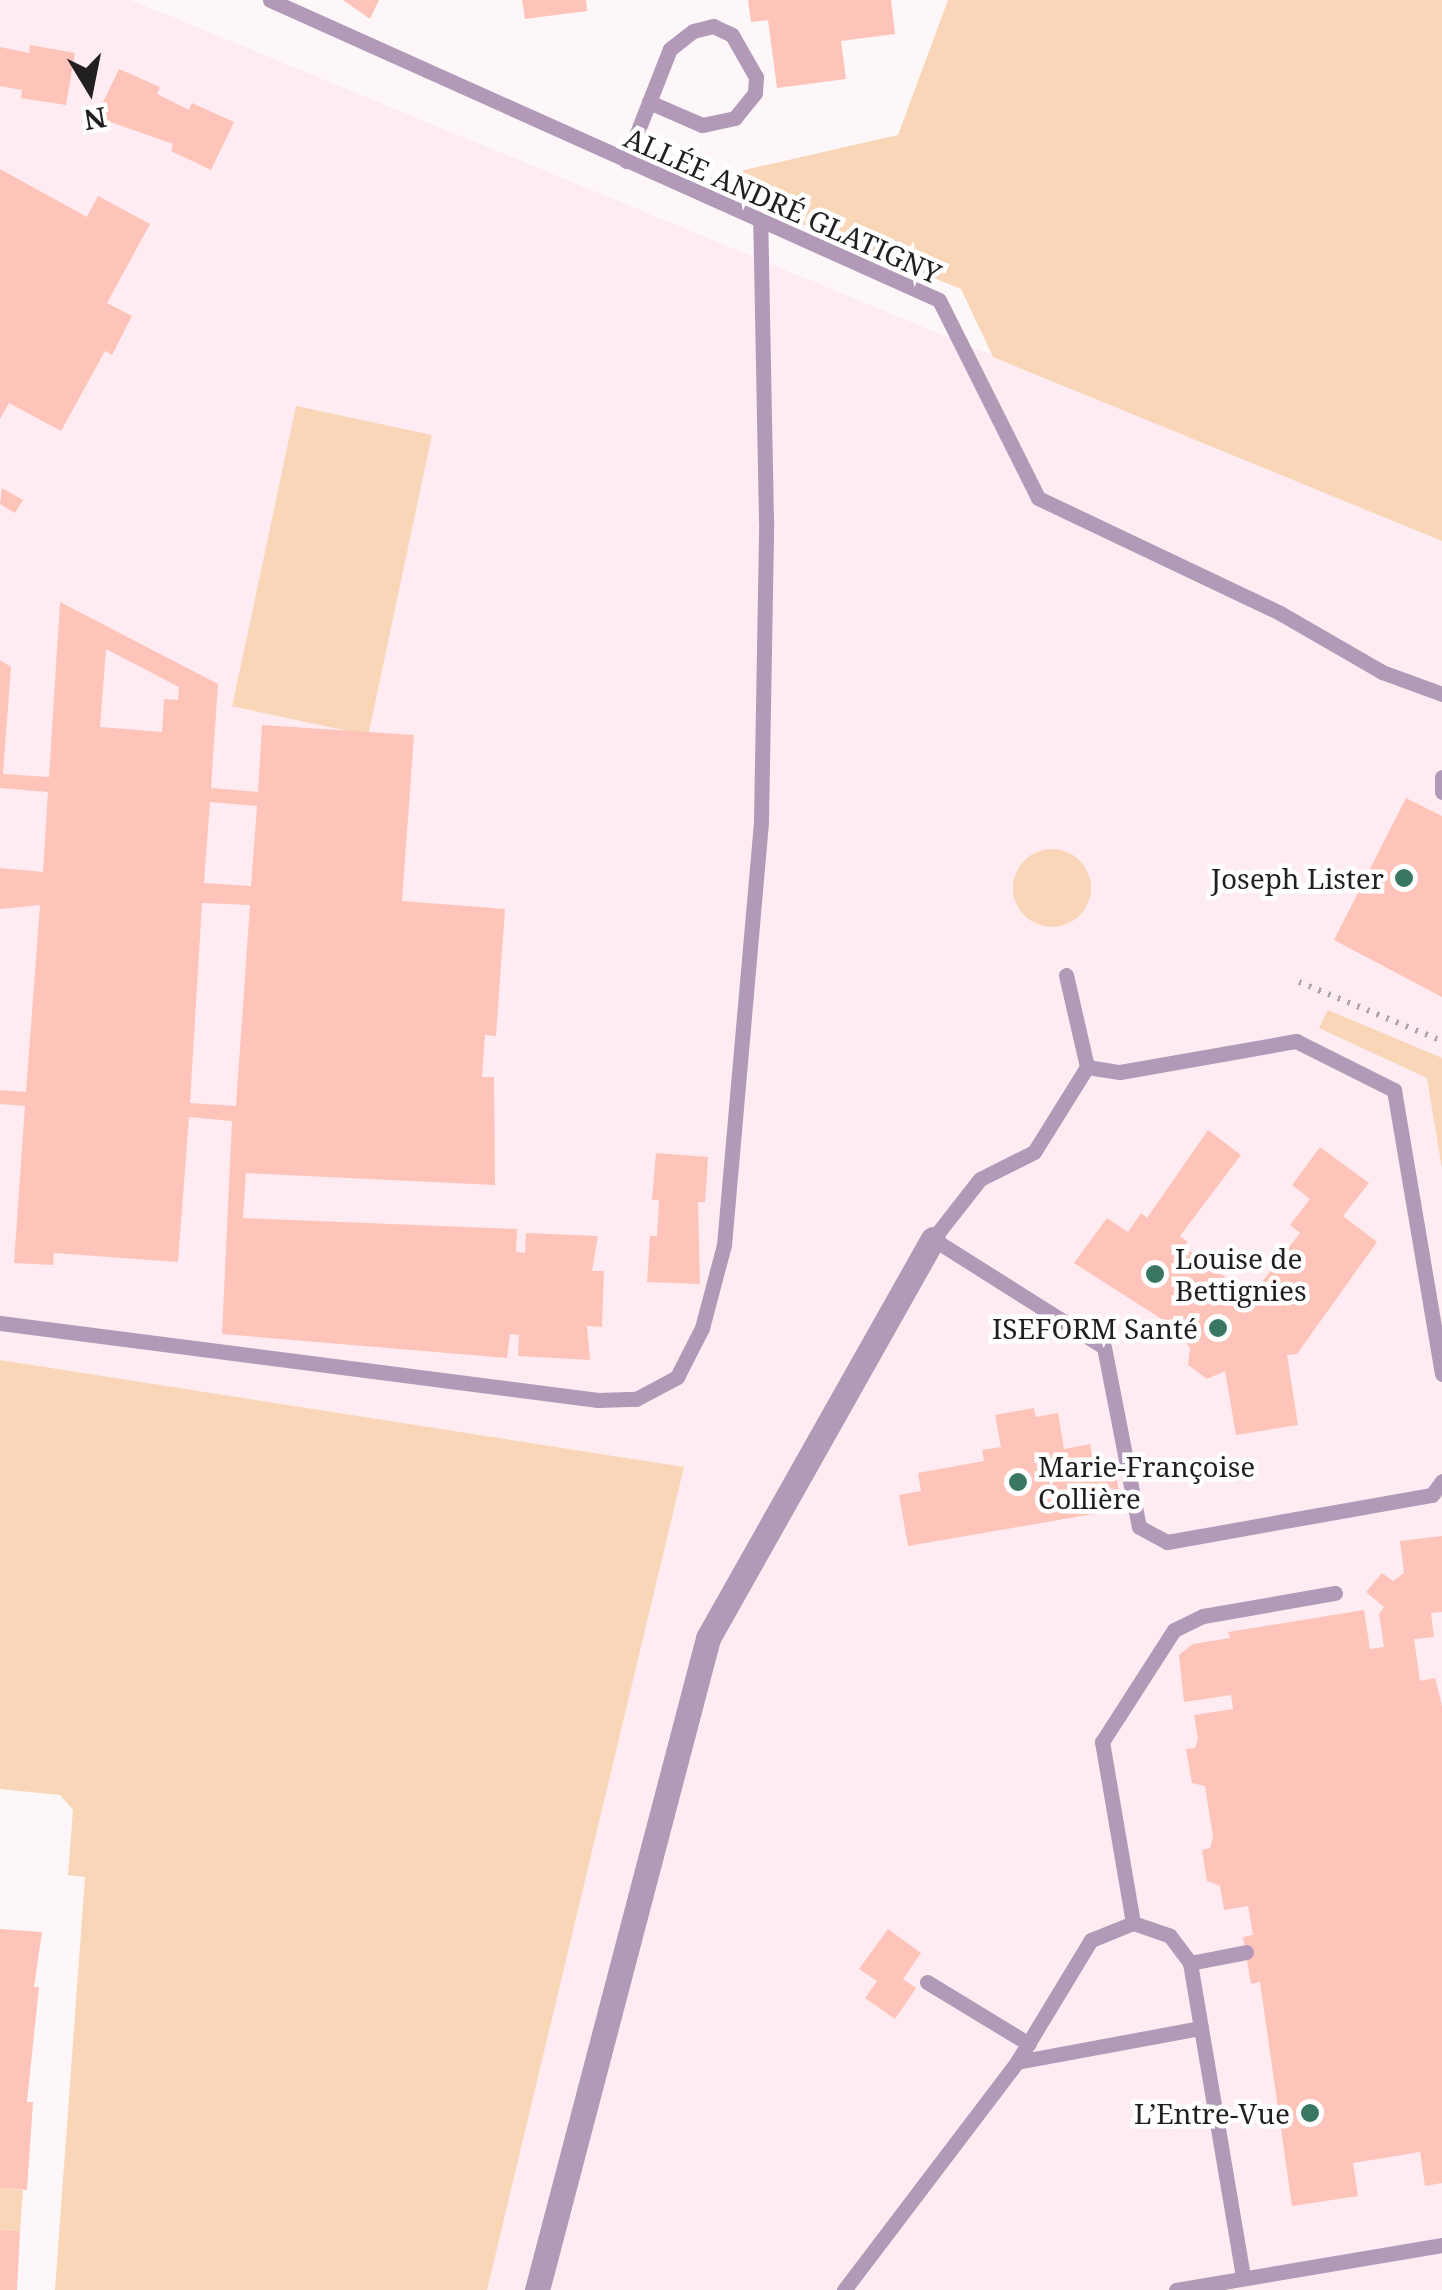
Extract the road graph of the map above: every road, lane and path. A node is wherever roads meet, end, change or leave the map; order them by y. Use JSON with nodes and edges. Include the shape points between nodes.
{"nodes":[{"id":1,"x":270,"y":0,"type":"edge"},
{"id":2,"x":649,"y":102,"type":"junction"},
{"id":3,"x":626,"y":161,"type":"junction"},
{"id":4,"x":760,"y":220,"type":"junction"},
{"id":5,"x":1442,"y":694,"type":"edge"},
{"id":6,"x":1442,"y":777,"type":"edge"},
{"id":7,"x":1442,"y":792,"type":"edge"},
{"id":8,"x":1066,"y":975,"type":"dead end"},
{"id":9,"x":1298,"y":982,"type":"dead end"},
{"id":10,"x":1442,"y":1041,"type":"edge"},
{"id":11,"x":1087,"y":1068,"type":"junction"},
{"id":12,"x":933,"y":1240,"type":"junction"},
{"id":13,"x":0,"y":1323,"type":"edge"},
{"id":14,"x":1442,"y":1374,"type":"edge"},
{"id":15,"x":1442,"y":1480,"type":"edge"},
{"id":16,"x":1335,"y":1593,"type":"dead end"},
{"id":17,"x":1133,"y":1923,"type":"junction"},
{"id":18,"x":1246,"y":1952,"type":"dead end"},
{"id":19,"x":1190,"y":1963,"type":"junction"},
{"id":20,"x":928,"y":1982,"type":"dead end"},
{"id":21,"x":1201,"y":2028,"type":"junction"},
{"id":22,"x":1029,"y":2044,"type":"junction"},
{"id":23,"x":1017,"y":2062,"type":"junction"},
{"id":24,"x":1442,"y":2245,"type":"edge"},
{"id":25,"x":1243,"y":2277,"type":"junction"},
{"id":26,"x":537,"y":2290,"type":"edge"},
{"id":27,"x":844,"y":2290,"type":"edge"},
{"id":28,"x":1176,"y":2290,"type":"edge"}],
"edges":[{"from":1,"to":3,"type":"lane","name":"ALLÉE ANDRÉ GLATIGNY"},
{"from":2,"to":2,"type":"lane","via":[[670,49],[713,26],[739,43],[756,76],[755,93],[735,118],[702,126]]},
{"from":2,"to":3,"type":"lane"},
{"from":3,"to":4,"type":"lane","name":"ALLÉE ANDRÉ GLATIGNY"},
{"from":4,"to":5,"type":"lane","name":"ALLÉE ANDRÉ GLATIGNY","via":[[939,300],[1038,498],[1280,613],[1382,672]]},
{"from":4,"to":13,"type":"lane","via":[[766,522],[752,947],[724,1245],[702,1328],[676,1377],[636,1399],[598,1400]]},
{"from":6,"to":7,"type":"lane"},
{"from":8,"to":11,"type":"lane"},
{"from":9,"to":10,"type":"path"},
{"from":11,"to":12,"type":"lane","via":[[1034,1152],[980,1179]]},
{"from":11,"to":14,"type":"lane","via":[[1120,1072],[1296,1041],[1394,1090]]},
{"from":12,"to":15,"type":"lane","via":[[1104,1346],[1138,1527],[1167,1542],[1432,1494]]},
{"from":12,"to":26,"type":"street","via":[[708,1638]]},
{"from":16,"to":17,"type":"lane","via":[[1203,1616],[1174,1630],[1102,1742]]},
{"from":17,"to":19,"type":"lane","via":[[1170,1936]]},
{"from":17,"to":22,"type":"lane","via":[[1091,1940]]},
{"from":18,"to":19,"type":"lane"},
{"from":19,"to":21,"type":"lane"},
{"from":20,"to":22,"type":"lane"},
{"from":21,"to":23,"type":"lane"},
{"from":21,"to":25,"type":"lane"},
{"from":22,"to":23,"type":"lane"},
{"from":23,"to":27,"type":"lane"},
{"from":24,"to":25,"type":"lane"},
{"from":25,"to":28,"type":"lane"}]}
